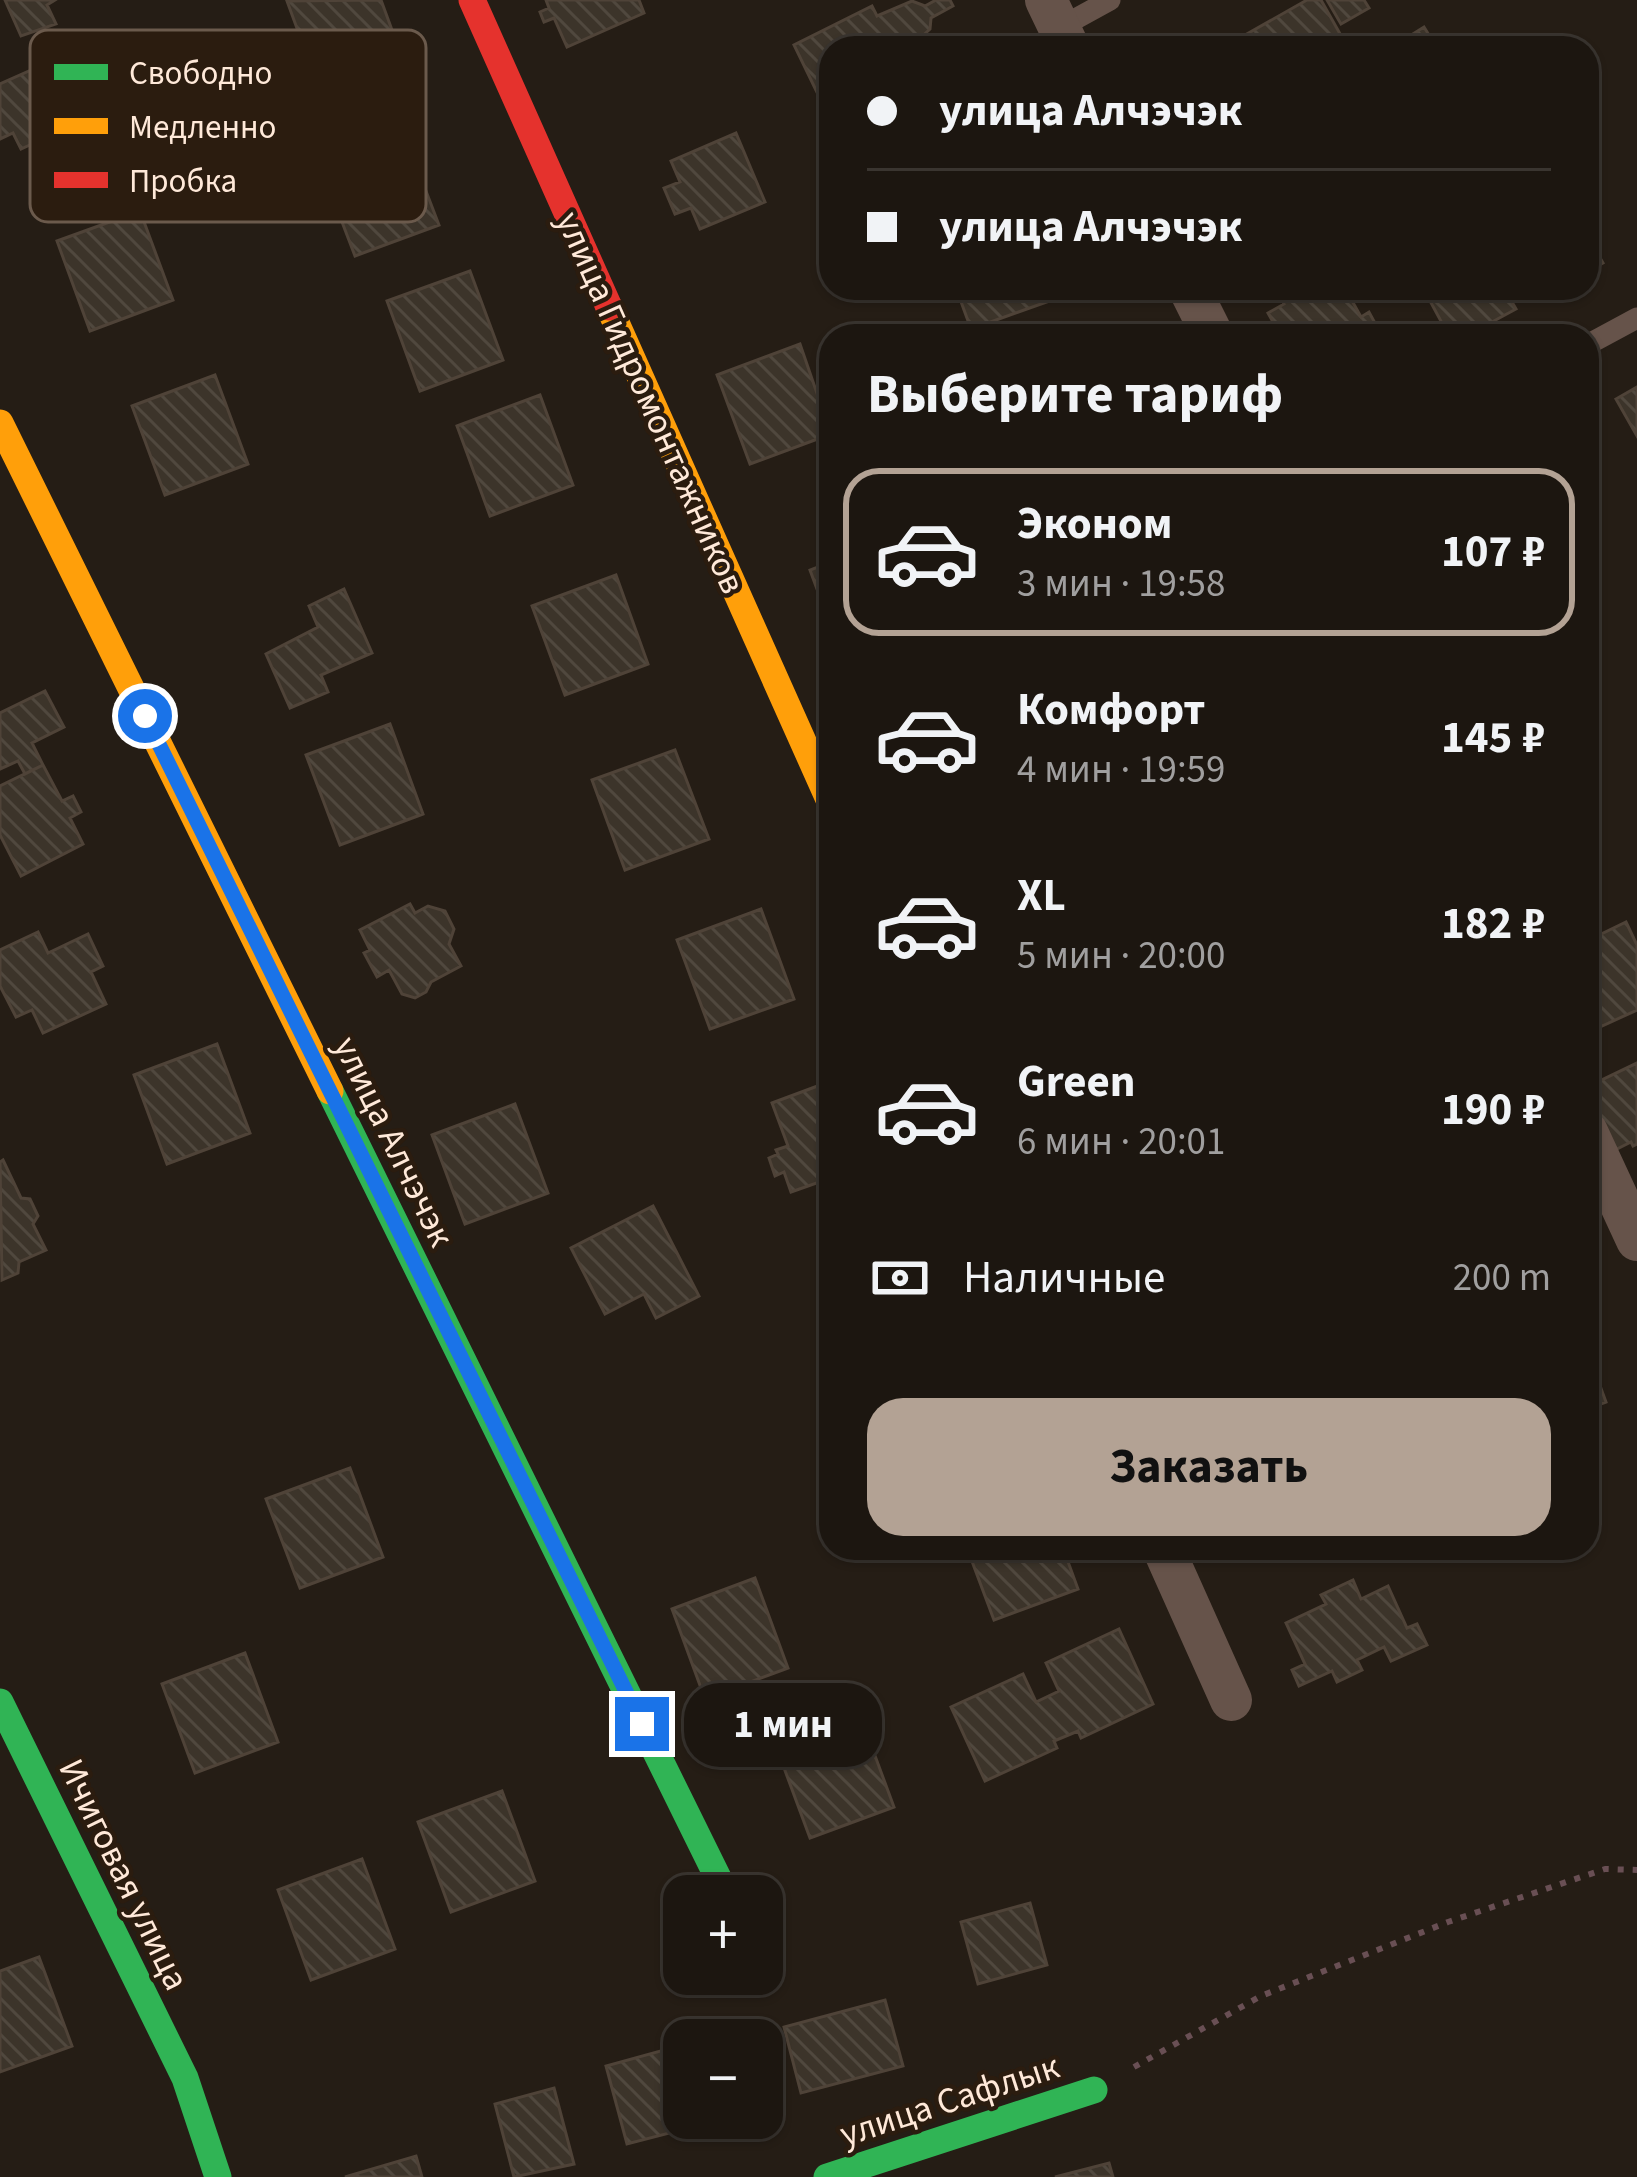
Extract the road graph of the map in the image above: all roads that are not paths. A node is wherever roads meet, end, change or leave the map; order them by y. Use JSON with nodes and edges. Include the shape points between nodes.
{"nodes":[{"id":1,"x":472,"y":0,"type":"edge"},
{"id":2,"x":1110,"y":0,"type":"edge"},
{"id":3,"x":1058,"y":25,"type":"edge"},
{"id":4,"x":1637,"y":318,"type":"edge"},
{"id":5,"x":1599,"y":339,"type":"edge"},
{"id":6,"x":0,"y":423,"type":"edge"},
{"id":7,"x":819,"y":777,"type":"edge"},
{"id":8,"x":1599,"y":1158,"type":"edge"},
{"id":9,"x":1637,"y":1240,"type":"edge"},
{"id":10,"x":1168,"y":1560,"type":"edge"},
{"id":11,"x":1231,"y":1700,"type":"dead end"},
{"id":12,"x":0,"y":1702,"type":"edge"},
{"id":13,"x":716,"y":1875,"type":"edge"},
{"id":14,"x":1094,"y":2090,"type":"road end"},
{"id":15,"x":218,"y":2177,"type":"edge"},
{"id":16,"x":827,"y":2177,"type":"edge"}],
"edges":[{"from":1,"to":7,"type":"street","name":"улица Гидромонтажников"},
{"from":2,"to":3,"type":"lane"},
{"from":4,"to":5,"type":"lane"},
{"from":6,"to":13,"type":"street","name":"улица Алчэчэк"},
{"from":8,"to":9,"type":"street"},
{"from":10,"to":11,"type":"street"},
{"from":12,"to":15,"type":"street","name":"Ичиговая улица","via":[[184,2078]]},
{"from":14,"to":16,"type":"street","name":"улица Сафлык"}]}
